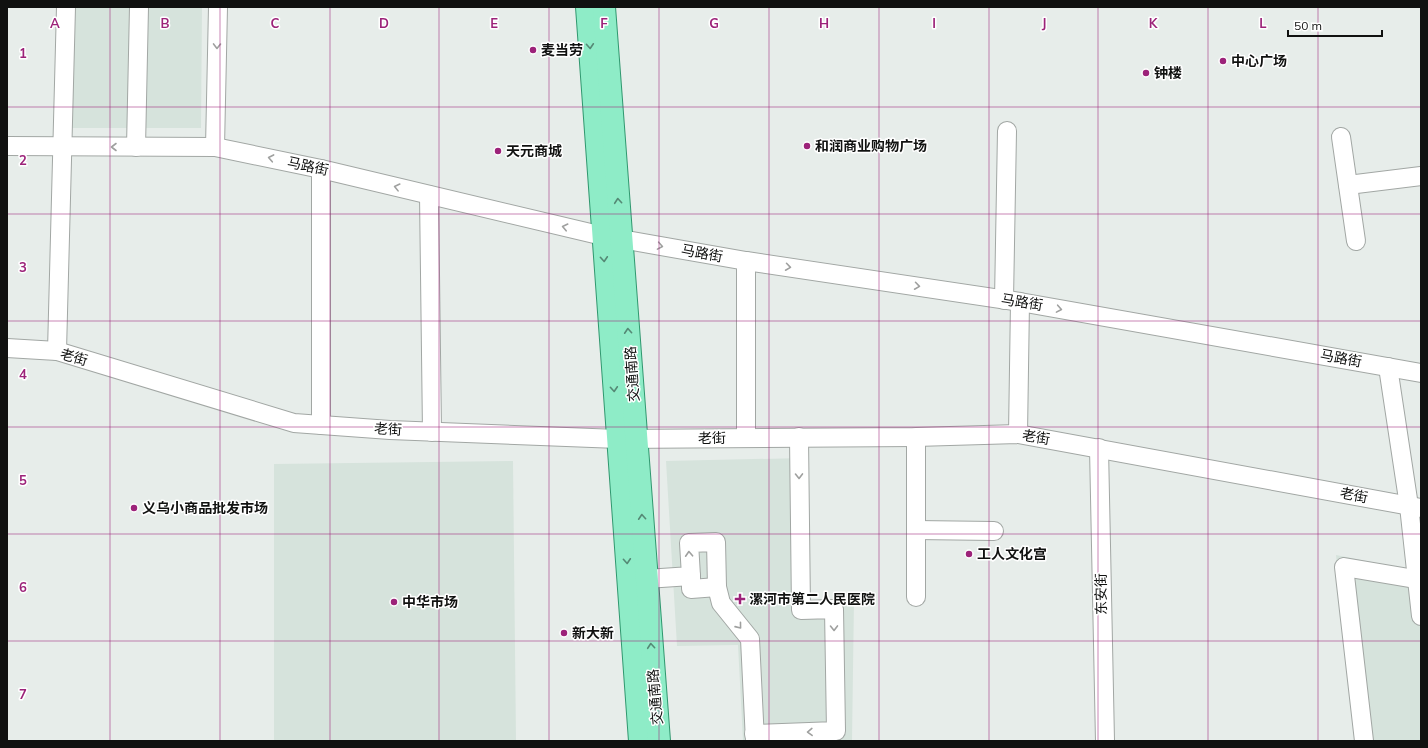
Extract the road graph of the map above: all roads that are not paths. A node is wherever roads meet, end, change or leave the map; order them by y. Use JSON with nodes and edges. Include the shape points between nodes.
{"nodes":[{"id":1,"x":66,"y":7,"type":"edge"},
{"id":2,"x":138,"y":7,"type":"edge"},
{"id":3,"x":218,"y":7,"type":"edge"},
{"id":4,"x":587,"y":7,"type":"edge"},
{"id":5,"x":604,"y":7,"type":"edge"},
{"id":6,"x":1007,"y":131,"type":"dead end"},
{"id":7,"x":1342,"y":137,"type":"dead end"},
{"id":8,"x":7,"y":146,"type":"edge"},
{"id":9,"x":62,"y":146,"type":"junction"},
{"id":10,"x":136,"y":147,"type":"junction"},
{"id":11,"x":215,"y":147,"type":"junction"},
{"id":12,"x":321,"y":169,"type":"junction"},
{"id":13,"x":1421,"y":176,"type":"edge"},
{"id":14,"x":1348,"y":185,"type":"junction"},
{"id":15,"x":429,"y":195,"type":"junction"},
{"id":16,"x":612,"y":238,"type":"junction"},
{"id":17,"x":1356,"y":241,"type":"dead end"},
{"id":18,"x":746,"y":261,"type":"junction"},
{"id":19,"x":1012,"y":301,"type":"junction"},
{"id":20,"x":7,"y":348,"type":"edge"},
{"id":21,"x":57,"y":351,"type":"junction"},
{"id":22,"x":1388,"y":367,"type":"junction"},
{"id":23,"x":1421,"y":373,"type":"edge"},
{"id":24,"x":321,"y":425,"type":"junction"},
{"id":25,"x":432,"y":432,"type":"junction"},
{"id":26,"x":1018,"y":434,"type":"junction"},
{"id":27,"x":746,"y":437,"type":"junction"},
{"id":28,"x":799,"y":437,"type":"junction"},
{"id":29,"x":916,"y":437,"type":"junction"},
{"id":30,"x":627,"y":439,"type":"junction"},
{"id":31,"x":1099,"y":448,"type":"junction"},
{"id":32,"x":1415,"y":507,"type":"edge"},
{"id":33,"x":916,"y":530,"type":"junction"},
{"id":34,"x":994,"y":531,"type":"dead end"},
{"id":35,"x":691,"y":576,"type":"junction"},
{"id":36,"x":646,"y":579,"type":"junction"},
{"id":37,"x":1419,"y":580,"type":"edge"},
{"id":38,"x":717,"y":587,"type":"junction"},
{"id":39,"x":916,"y":597,"type":"dead end"},
{"id":40,"x":1421,"y":616,"type":"edge"},
{"id":41,"x":755,"y":738,"type":"edge"},
{"id":42,"x":640,"y":741,"type":"edge"},
{"id":43,"x":659,"y":741,"type":"edge"},
{"id":44,"x":1105,"y":741,"type":"edge"},
{"id":45,"x":1364,"y":741,"type":"edge"}],
"edges":[{"from":1,"to":9,"type":"street"},
{"from":2,"to":10,"type":"street"},
{"from":3,"to":11,"type":"street","one_way":true},
{"from":4,"to":16,"type":"main road","name":"交通南路","one_way":true},
{"from":16,"to":5,"type":"main road","name":"交通南路","one_way":true},
{"from":6,"to":19,"type":"street"},
{"from":7,"to":14,"type":"street"},
{"from":8,"to":9,"type":"street","name":"马路街"},
{"from":10,"to":9,"type":"street","name":"马路街","one_way":true},
{"from":9,"to":21,"type":"street"},
{"from":10,"to":11,"type":"street","name":"马路街"},
{"from":12,"to":11,"type":"street","name":"马路街","one_way":true},
{"from":15,"to":12,"type":"street","name":"马路街","one_way":true},
{"from":12,"to":24,"type":"street"},
{"from":13,"to":14,"type":"street"},
{"from":14,"to":17,"type":"street"},
{"from":16,"to":15,"type":"street","name":"马路街","one_way":true},
{"from":15,"to":25,"type":"street"},
{"from":16,"to":18,"type":"street","name":"马路街","one_way":true},
{"from":16,"to":30,"type":"main road","name":"交通南路"},
{"from":18,"to":19,"type":"street","name":"马路街","one_way":true},
{"from":18,"to":27,"type":"street"},
{"from":19,"to":22,"type":"street","name":"马路街","one_way":true},
{"from":19,"to":26,"type":"street"},
{"from":20,"to":21,"type":"street","name":"老街"},
{"from":21,"to":24,"type":"street","name":"老街","via":[[294,423]]},
{"from":22,"to":23,"type":"street","name":"马路街"},
{"from":22,"to":32,"type":"street"},
{"from":24,"to":25,"type":"street","name":"老街"},
{"from":25,"to":30,"type":"street","name":"老街"},
{"from":26,"to":29,"type":"street","name":"老街"},
{"from":26,"to":31,"type":"street","name":"老街"},
{"from":27,"to":28,"type":"street","name":"老街"},
{"from":27,"to":30,"type":"street","name":"老街"},
{"from":28,"to":29,"type":"street","name":"老街"},
{"from":28,"to":41,"type":"street","one_way":true,"via":[[801,610],[834,609],[836,731]]},
{"from":29,"to":33,"type":"street"},
{"from":36,"to":30,"type":"main road","name":"交通南路","one_way":true},
{"from":30,"to":42,"type":"main road","name":"交通南路","one_way":true},
{"from":31,"to":32,"type":"street","name":"老街"},
{"from":31,"to":44,"type":"street","name":"东安街"},
{"from":32,"to":37,"type":"street"},
{"from":33,"to":34,"type":"street"},
{"from":33,"to":39,"type":"street"},
{"from":35,"to":36,"type":"street"},
{"from":35,"to":38,"type":"street","via":[[691,589]]},
{"from":35,"to":38,"type":"street","one_way":true,"via":[[689,543],[716,542]]},
{"from":43,"to":36,"type":"main road","name":"交通南路","one_way":true},
{"from":37,"to":40,"type":"street"},
{"from":37,"to":45,"type":"street","via":[[1344,567]]},
{"from":38,"to":41,"type":"street","one_way":true,"via":[[721,603],[750,639]]}]}
